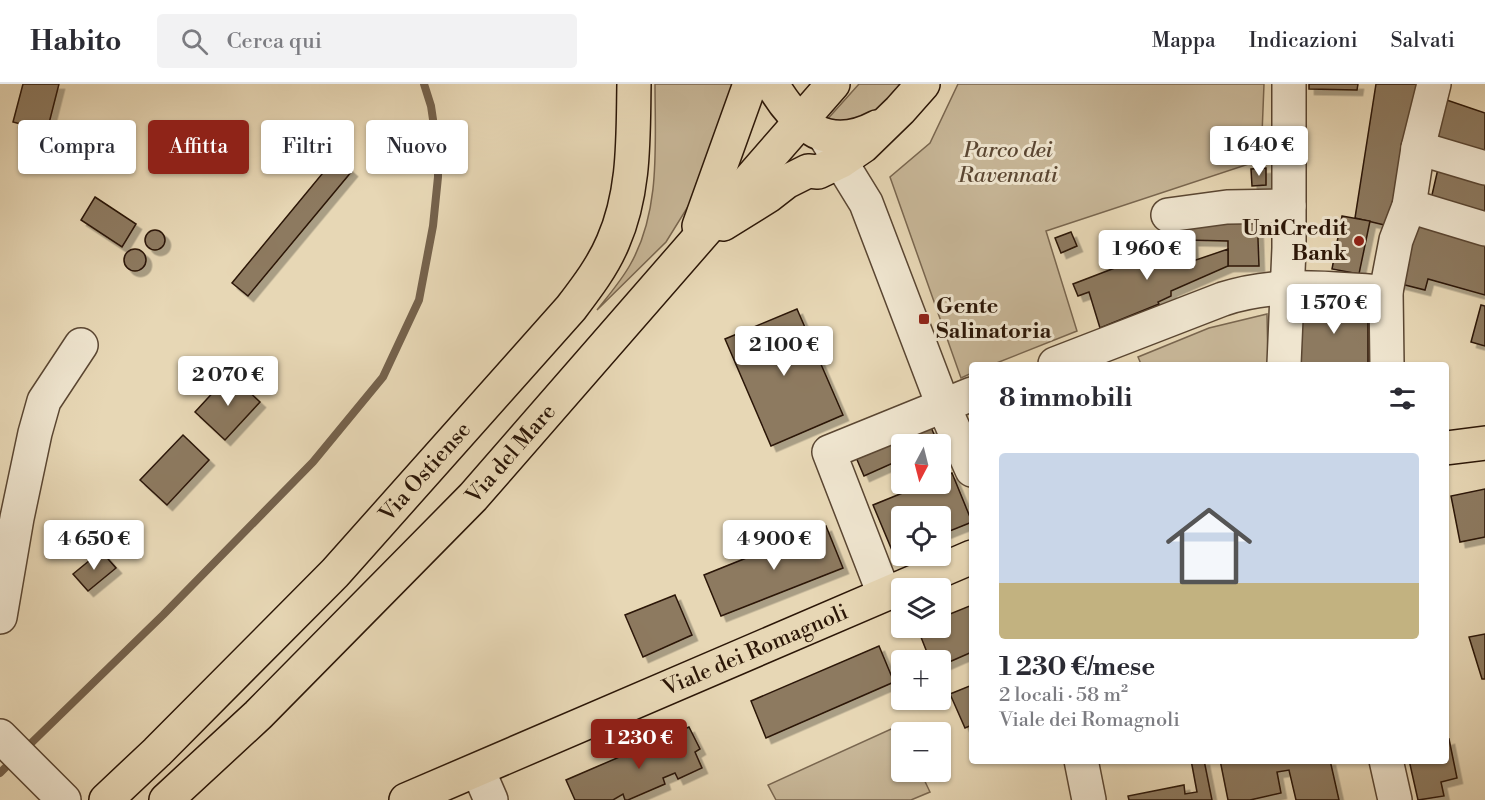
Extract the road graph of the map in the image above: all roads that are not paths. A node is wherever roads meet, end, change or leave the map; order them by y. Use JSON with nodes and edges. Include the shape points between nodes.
{"nodes":[{"id":1,"x":634,"y":84,"type":"edge"},
{"id":2,"x":750,"y":84,"type":"edge"},
{"id":3,"x":772,"y":84,"type":"edge"},
{"id":4,"x":832,"y":84,"type":"edge"},
{"id":5,"x":1289,"y":84,"type":"edge"},
{"id":6,"x":1433,"y":86,"type":"edge"},
{"id":7,"x":918,"y":88,"type":"edge"},
{"id":8,"x":887,"y":122,"type":"junction"},
{"id":9,"x":823,"y":140,"type":"junction"},
{"id":10,"x":1418,"y":148,"type":"junction"},
{"id":11,"x":1485,"y":168,"type":"edge"},
{"id":12,"x":866,"y":203,"type":"junction"},
{"id":13,"x":1289,"y":206,"type":"junction"},
{"id":14,"x":1408,"y":206,"type":"junction"},
{"id":15,"x":1168,"y":215,"type":"dead end"},
{"id":16,"x":1485,"y":229,"type":"edge"},
{"id":17,"x":693,"y":242,"type":"junction"},
{"id":18,"x":1287,"y":287,"type":"junction"},
{"id":19,"x":1386,"y":292,"type":"junction"},
{"id":20,"x":81,"y":345,"type":"dead end"},
{"id":21,"x":1119,"y":354,"type":"edge"},
{"id":22,"x":1068,"y":362,"type":"edge"},
{"id":23,"x":1284,"y":362,"type":"edge"},
{"id":24,"x":1387,"y":362,"type":"edge"},
{"id":25,"x":958,"y":400,"type":"edge"},
{"id":26,"x":1485,"y":443,"type":"edge"},
{"id":27,"x":1449,"y":448,"type":"edge"},
{"id":28,"x":969,"y":455,"type":"edge"},
{"id":29,"x":969,"y":558,"type":"edge"},
{"id":30,"x":884,"y":594,"type":"junction"},
{"id":31,"x":0,"y":617,"type":"edge"},
{"id":32,"x":1,"y":737,"type":"edge"},
{"id":33,"x":1082,"y":764,"type":"edge"},
{"id":34,"x":1387,"y":764,"type":"edge"},
{"id":35,"x":478,"y":770,"type":"junction"},
{"id":36,"x":55,"y":792,"type":"edge"},
{"id":37,"x":106,"y":800,"type":"edge"},
{"id":38,"x":166,"y":800,"type":"edge"},
{"id":39,"x":406,"y":800,"type":"edge"},
{"id":40,"x":491,"y":800,"type":"edge"},
{"id":41,"x":1089,"y":800,"type":"edge"},
{"id":42,"x":1395,"y":800,"type":"edge"}],
"edges":[{"from":1,"to":37,"type":"main road","name":"Via Ostiense","via":[[628,197],[612,244],[581,295],[334,573]]},
{"from":2,"to":17,"type":"main road"},
{"from":3,"to":9,"type":"main road","via":[[786,104]]},
{"from":4,"to":9,"type":"main road","name":"Via del Mare"},
{"from":5,"to":13,"type":"street"},
{"from":6,"to":10,"type":"street"},
{"from":7,"to":8,"type":"main road"},
{"from":8,"to":9,"type":"main road","via":[[853,137]]},
{"from":8,"to":12,"type":"street","via":[[870,164]]},
{"from":9,"to":12,"type":"street"},
{"from":9,"to":17,"type":"main road","name":"Via del Mare"},
{"from":9,"to":17,"type":"main road","via":[[818,172],[808,171],[786,182]]},
{"from":10,"to":11,"type":"street"},
{"from":10,"to":14,"type":"street"},
{"from":12,"to":25,"type":"street"},
{"from":13,"to":15,"type":"street","via":[[1234,207]]},
{"from":13,"to":18,"type":"street"},
{"from":14,"to":16,"type":"street"},
{"from":14,"to":19,"type":"street","via":[[1396,240]]},
{"from":17,"to":38,"type":"main road","name":"Via del Mare","via":[[473,497],[258,715]]},
{"from":18,"to":19,"type":"street"},
{"from":18,"to":21,"type":"street","via":[[1223,299]]},
{"from":18,"to":23,"type":"street"},
{"from":19,"to":24,"type":"street"},
{"from":20,"to":31,"type":"street","via":[[44,401]]},
{"from":21,"to":22,"type":"street"},
{"from":25,"to":28,"type":"street"},
{"from":25,"to":30,"type":"street","via":[[828,452]]},
{"from":26,"to":27,"type":"main road"},
{"from":29,"to":30,"type":"main road","name":"Viale dei Romagnoli"},
{"from":30,"to":35,"type":"main road","name":"Viale dei Romagnoli"},
{"from":32,"to":36,"type":"street"},
{"from":33,"to":41,"type":"street"},
{"from":34,"to":42,"type":"street"},
{"from":35,"to":39,"type":"main road","name":"Viale dei Romagnoli"},
{"from":35,"to":40,"type":"street"}]}
